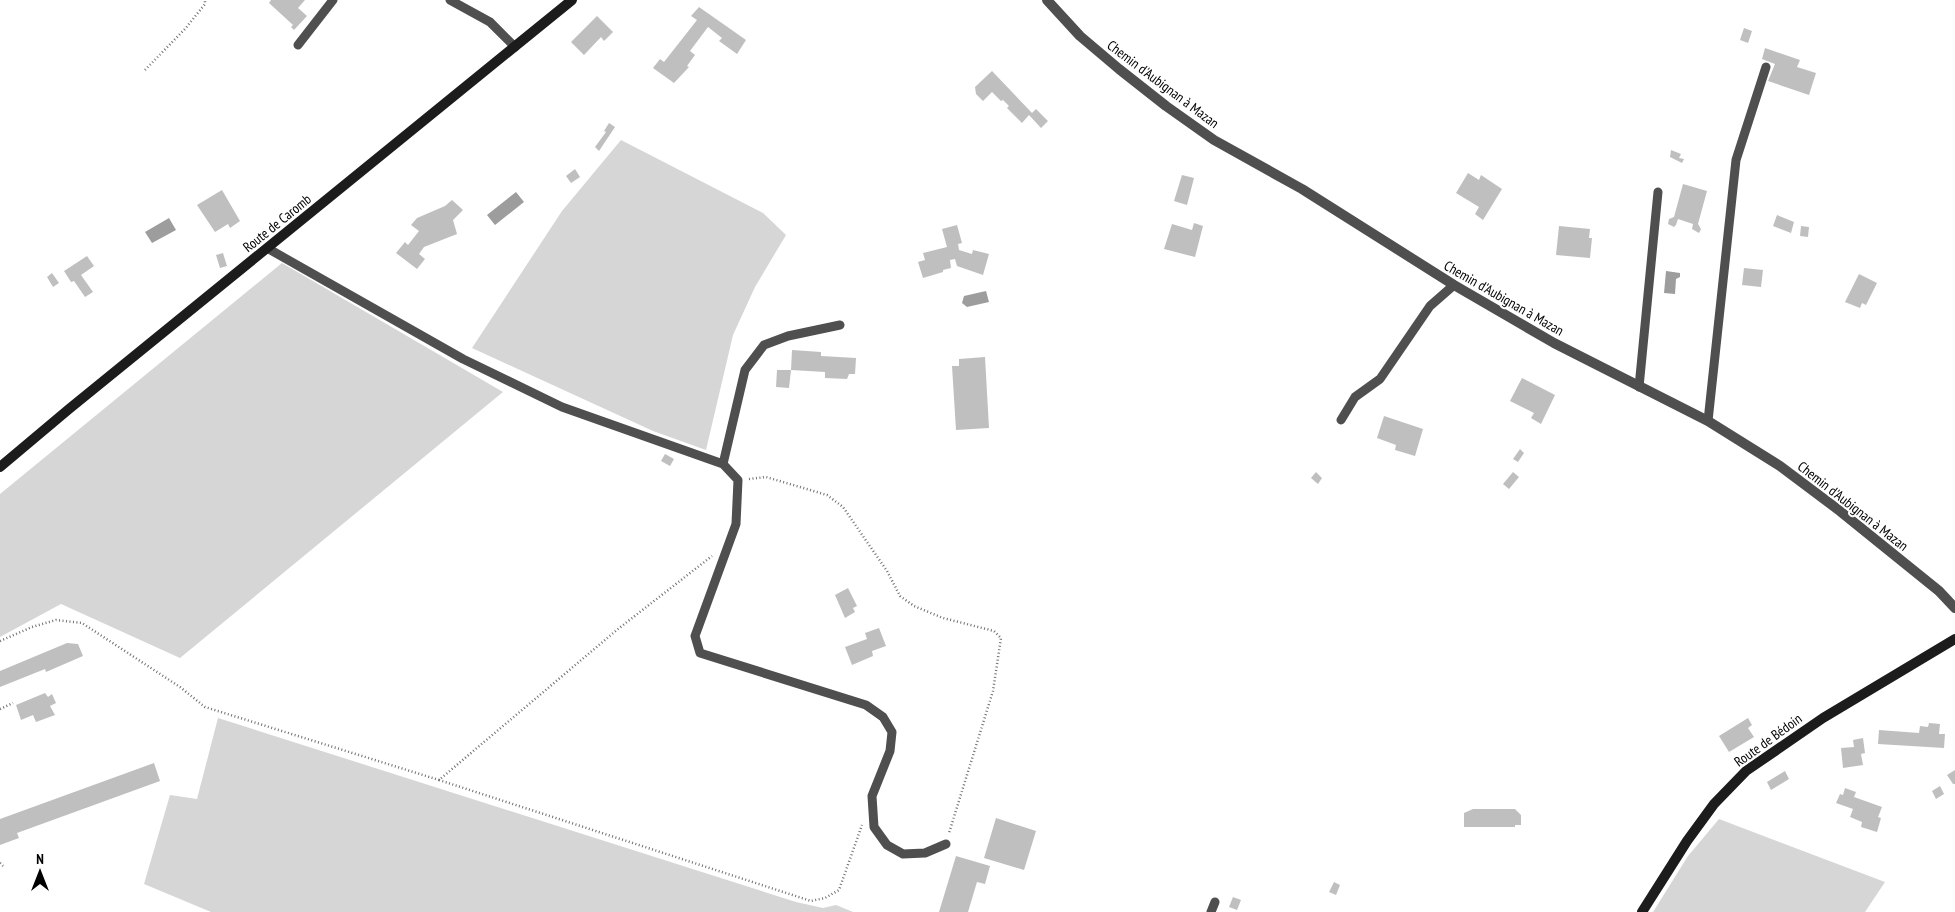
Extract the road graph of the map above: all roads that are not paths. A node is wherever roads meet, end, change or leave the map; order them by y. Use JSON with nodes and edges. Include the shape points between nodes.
{"nodes":[{"id":1,"x":333,"y":0,"type":"edge"},
{"id":2,"x":450,"y":0,"type":"edge"},
{"id":3,"x":572,"y":0,"type":"edge"},
{"id":4,"x":1047,"y":0,"type":"edge"},
{"id":5,"x":298,"y":45,"type":"dead end"},
{"id":6,"x":515,"y":47,"type":"junction"},
{"id":7,"x":1766,"y":67,"type":"dead end"},
{"id":8,"x":1658,"y":192,"type":"dead end"},
{"id":9,"x":267,"y":248,"type":"junction"},
{"id":10,"x":1454,"y":285,"type":"junction"},
{"id":11,"x":840,"y":325,"type":"dead end"},
{"id":12,"x":1639,"y":387,"type":"junction"},
{"id":13,"x":1341,"y":420,"type":"dead end"},
{"id":14,"x":1708,"y":421,"type":"junction"},
{"id":15,"x":723,"y":464,"type":"junction"},
{"id":16,"x":0,"y":468,"type":"edge"},
{"id":17,"x":1955,"y":608,"type":"edge"},
{"id":18,"x":1955,"y":639,"type":"edge"},
{"id":19,"x":946,"y":844,"type":"road end"},
{"id":20,"x":1215,"y":902,"type":"dead end"},
{"id":21,"x":1211,"y":912,"type":"edge"},
{"id":22,"x":1642,"y":912,"type":"edge"}],
"edges":[{"from":1,"to":5,"type":"lane"},
{"from":2,"to":6,"type":"lane","via":[[490,22]]},
{"from":3,"to":6,"type":"main road","name":"Route de Caromb"},
{"from":4,"to":10,"type":"street","name":"Chemin d'Aubignan à Mazan","via":[[1087,41],[1174,112],[1214,140],[1302,189]]},
{"from":6,"to":9,"type":"main road","name":"Route de Caromb"},
{"from":7,"to":14,"type":"lane","via":[[1736,160]]},
{"from":8,"to":12,"type":"lane"},
{"from":9,"to":15,"type":"lane","via":[[463,359],[562,407]]},
{"from":9,"to":16,"type":"main road","name":"Route de Caromb"},
{"from":10,"to":12,"type":"street","name":"Chemin d'Aubignan à Mazan","via":[[1554,343]]},
{"from":10,"to":13,"type":"lane","via":[[1430,306],[1380,379],[1355,396]]},
{"from":11,"to":15,"type":"lane","via":[[788,336],[764,345],[745,370]]},
{"from":12,"to":14,"type":"street","name":"Chemin d'Aubignan à Mazan"},
{"from":14,"to":17,"type":"street","name":"Chemin d'Aubignan à Mazan","via":[[1780,466],[1832,505],[1939,591]]},
{"from":15,"to":19,"type":"lane","via":[[738,480],[736,524],[696,636],[700,654],[866,705],[882,717],[892,732],[890,751],[872,796],[874,828],[887,845],[903,854],[925,853]]},
{"from":18,"to":22,"type":"main road","name":"Route de Bédoin","via":[[1823,718],[1746,771],[1714,804]]},
{"from":20,"to":21,"type":"lane"}]}
